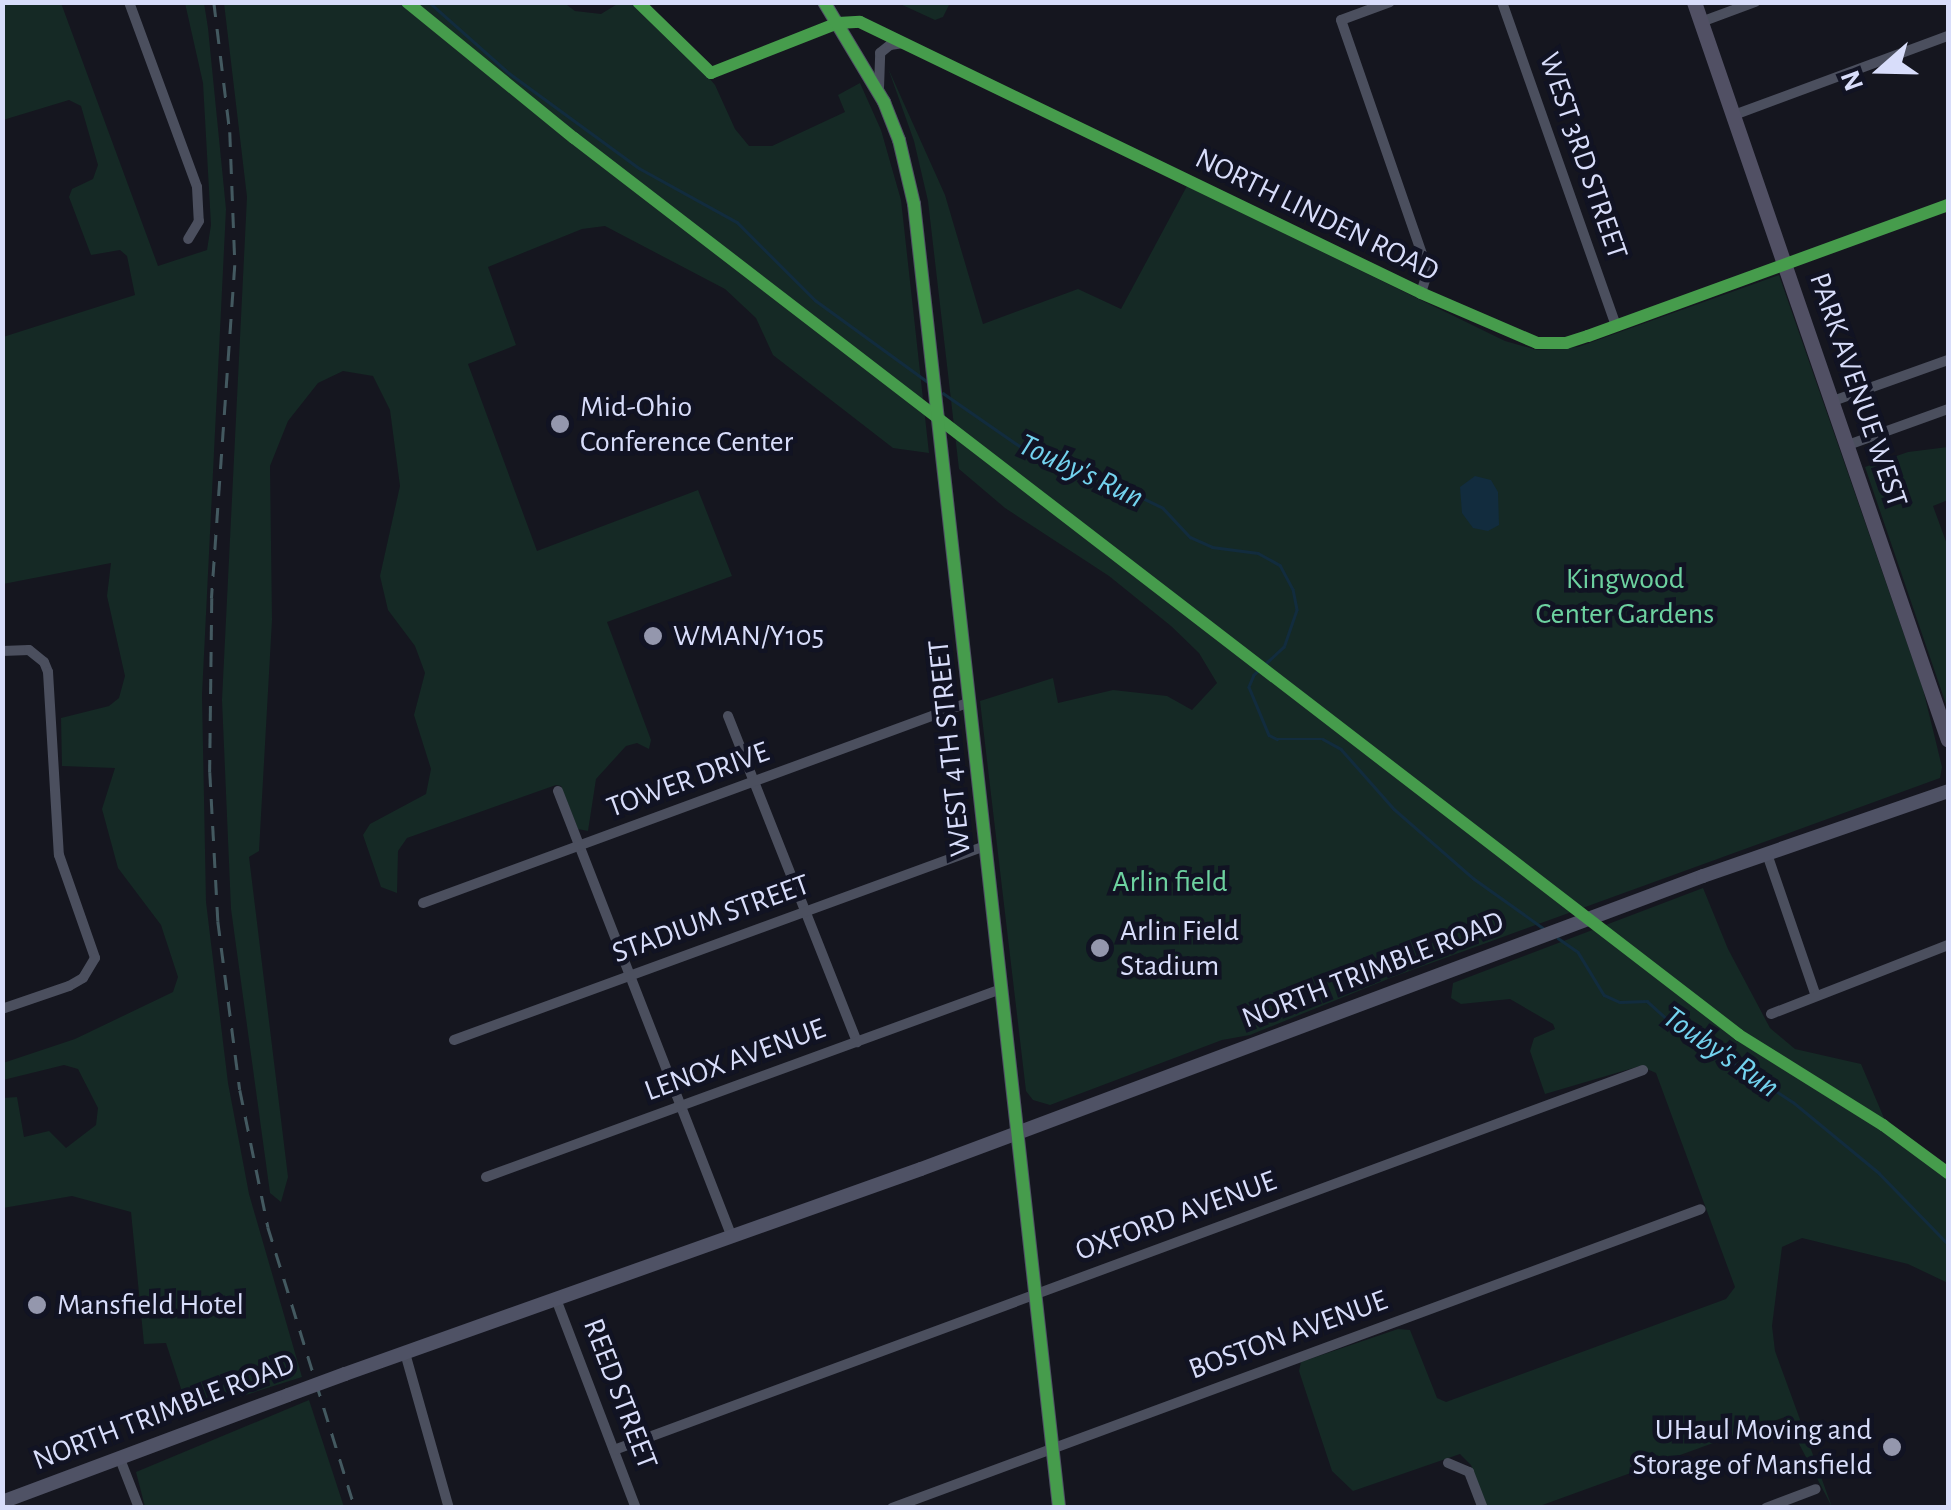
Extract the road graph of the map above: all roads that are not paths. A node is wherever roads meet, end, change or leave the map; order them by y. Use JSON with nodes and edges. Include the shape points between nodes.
{"nodes":[{"id":1,"x":129,"y":2,"type":"edge"},
{"id":2,"x":638,"y":2,"type":"edge"},
{"id":3,"x":824,"y":2,"type":"edge"},
{"id":4,"x":1390,"y":2,"type":"edge"},
{"id":5,"x":1502,"y":2,"type":"edge"},
{"id":6,"x":1694,"y":2,"type":"edge"},
{"id":7,"x":1755,"y":2,"type":"edge"},
{"id":8,"x":1701,"y":22,"type":"junction"},
{"id":9,"x":838,"y":23,"type":"junction"},
{"id":10,"x":1948,"y":36,"type":"edge"},
{"id":11,"x":906,"y":43,"type":"junction"},
{"id":12,"x":879,"y":90,"type":"junction"},
{"id":13,"x":1734,"y":115,"type":"junction"},
{"id":14,"x":1948,"y":205,"type":"edge"},
{"id":15,"x":188,"y":239,"type":"dead end"},
{"id":16,"x":1785,"y":263,"type":"junction"},
{"id":17,"x":1421,"y":294,"type":"junction"},
{"id":18,"x":1616,"y":326,"type":"junction"},
{"id":19,"x":1948,"y":360,"type":"edge"},
{"id":20,"x":1833,"y":402,"type":"junction"},
{"id":21,"x":1948,"y":409,"type":"edge"},
{"id":22,"x":1848,"y":445,"type":"junction"},
{"id":23,"x":2,"y":651,"type":"edge"},
{"id":24,"x":970,"y":702,"type":"junction"},
{"id":25,"x":728,"y":716,"type":"dead end"},
{"id":26,"x":1948,"y":740,"type":"edge"},
{"id":27,"x":756,"y":782,"type":"junction"},
{"id":28,"x":558,"y":791,"type":"dead end"},
{"id":29,"x":1948,"y":791,"type":"edge"},
{"id":30,"x":579,"y":846,"type":"junction"},
{"id":31,"x":985,"y":846,"type":"junction"},
{"id":32,"x":1767,"y":854,"type":"junction"},
{"id":33,"x":423,"y":903,"type":"dead end"},
{"id":34,"x":806,"y":911,"type":"junction"},
{"id":35,"x":1948,"y":945,"type":"edge"},
{"id":36,"x":630,"y":975,"type":"junction"},
{"id":37,"x":1002,"y":989,"type":"junction"},
{"id":38,"x":1816,"y":996,"type":"junction"},
{"id":39,"x":2,"y":1009,"type":"edge"},
{"id":40,"x":1771,"y":1014,"type":"dead end"},
{"id":41,"x":454,"y":1040,"type":"dead end"},
{"id":42,"x":858,"y":1042,"type":"junction"},
{"id":43,"x":1643,"y":1070,"type":"dead end"},
{"id":44,"x":682,"y":1108,"type":"junction"},
{"id":45,"x":1018,"y":1132,"type":"junction"},
{"id":46,"x":486,"y":1177,"type":"dead end"},
{"id":47,"x":1701,"y":1209,"type":"dead end"},
{"id":48,"x":732,"y":1237,"type":"junction"},
{"id":49,"x":1035,"y":1294,"type":"junction"},
{"id":50,"x":556,"y":1299,"type":"junction"},
{"id":51,"x":405,"y":1353,"type":"junction"},
{"id":52,"x":1052,"y":1448,"type":"junction"},
{"id":53,"x":614,"y":1450,"type":"junction"},
{"id":54,"x":120,"y":1459,"type":"junction"},
{"id":55,"x":1448,"y":1464,"type":"dead end"},
{"id":56,"x":1816,"y":1489,"type":"dead end"},
{"id":57,"x":2,"y":1502,"type":"edge"},
{"id":58,"x":139,"y":1508,"type":"edge"},
{"id":59,"x":449,"y":1508,"type":"edge"},
{"id":60,"x":636,"y":1508,"type":"edge"},
{"id":61,"x":892,"y":1508,"type":"edge"},
{"id":62,"x":1059,"y":1508,"type":"edge"},
{"id":63,"x":1483,"y":1508,"type":"edge"},
{"id":64,"x":1766,"y":1508,"type":"edge"}],
"edges":[{"from":1,"to":15,"type":"street","via":[[197,187],[200,221]]},
{"from":2,"to":9,"type":"street","via":[[711,73]]},
{"from":3,"to":9,"type":"main road","name":"WEST 4TH STREET"},
{"from":4,"to":17,"type":"street","via":[[1341,20],[1428,271]]},
{"from":5,"to":18,"type":"street","name":"WEST 3RD STREET"},
{"from":6,"to":8,"type":"main road","name":"PARK AVENUE WEST"},
{"from":7,"to":8,"type":"street"},
{"from":8,"to":13,"type":"main road","name":"PARK AVENUE WEST"},
{"from":9,"to":11,"type":"street","name":"NORTH LINDEN ROAD","via":[[860,22]]},
{"from":9,"to":12,"type":"main road","name":"WEST 4TH STREET"},
{"from":10,"to":13,"type":"street"},
{"from":11,"to":12,"type":"street","via":[[880,53]]},
{"from":11,"to":17,"type":"street","name":"NORTH LINDEN ROAD"},
{"from":12,"to":24,"type":"main road","name":"WEST 4TH STREET","via":[[910,182]]},
{"from":13,"to":16,"type":"main road","name":"PARK AVENUE WEST"},
{"from":14,"to":16,"type":"street","name":"NORTH LINDEN ROAD"},
{"from":16,"to":18,"type":"street","name":"NORTH LINDEN ROAD"},
{"from":16,"to":20,"type":"main road","name":"PARK AVENUE WEST"},
{"from":17,"to":18,"type":"street","name":"NORTH LINDEN ROAD","via":[[1537,343],[1566,343]]},
{"from":19,"to":20,"type":"street"},
{"from":20,"to":22,"type":"main road","name":"PARK AVENUE WEST"},
{"from":21,"to":22,"type":"street"},
{"from":22,"to":26,"type":"main road","name":"PARK AVENUE WEST"},
{"from":23,"to":39,"type":"street","via":[[29,650],[48,672],[59,855],[94,958],[83,978]]},
{"from":24,"to":27,"type":"street","name":"TOWER DRIVE"},
{"from":24,"to":31,"type":"main road","name":"WEST 4TH STREET"},
{"from":25,"to":27,"type":"street"},
{"from":27,"to":30,"type":"street","name":"TOWER DRIVE"},
{"from":27,"to":34,"type":"street"},
{"from":28,"to":30,"type":"street"},
{"from":29,"to":32,"type":"main road","name":"NORTH TRIMBLE ROAD"},
{"from":30,"to":33,"type":"street","name":"TOWER DRIVE"},
{"from":30,"to":36,"type":"street"},
{"from":31,"to":34,"type":"street","name":"STADIUM STREET"},
{"from":31,"to":37,"type":"main road","name":"WEST 4TH STREET"},
{"from":32,"to":38,"type":"street"},
{"from":32,"to":45,"type":"main road","name":"NORTH TRIMBLE ROAD"},
{"from":34,"to":36,"type":"street","name":"STADIUM STREET"},
{"from":34,"to":42,"type":"street"},
{"from":35,"to":38,"type":"street"},
{"from":36,"to":41,"type":"street","name":"STADIUM STREET"},
{"from":36,"to":44,"type":"street"},
{"from":37,"to":42,"type":"street","name":"LENOX AVENUE"},
{"from":37,"to":45,"type":"main road","name":"WEST 4TH STREET"},
{"from":38,"to":40,"type":"street"},
{"from":42,"to":44,"type":"street","name":"LENOX AVENUE"},
{"from":43,"to":49,"type":"street","name":"OXFORD AVENUE"},
{"from":44,"to":46,"type":"street","name":"LENOX AVENUE"},
{"from":44,"to":48,"type":"street"},
{"from":45,"to":48,"type":"main road","name":"NORTH TRIMBLE ROAD"},
{"from":45,"to":49,"type":"main road","name":"WEST 4TH STREET"},
{"from":47,"to":52,"type":"street","name":"BOSTON AVENUE"},
{"from":48,"to":50,"type":"main road","name":"NORTH TRIMBLE ROAD"},
{"from":49,"to":52,"type":"main road","name":"WEST 4TH STREET"},
{"from":49,"to":53,"type":"street","name":"OXFORD AVENUE"},
{"from":50,"to":51,"type":"main road","name":"NORTH TRIMBLE ROAD"},
{"from":50,"to":53,"type":"street","name":"REED STREET"},
{"from":51,"to":54,"type":"main road","name":"NORTH TRIMBLE ROAD","bridge":true},
{"from":51,"to":59,"type":"street"},
{"from":52,"to":61,"type":"street","name":"BOSTON AVENUE"},
{"from":52,"to":62,"type":"main road","name":"WEST 4TH STREET"},
{"from":53,"to":60,"type":"street","name":"REED STREET"},
{"from":54,"to":57,"type":"main road","name":"NORTH TRIMBLE ROAD"},
{"from":54,"to":58,"type":"street"},
{"from":55,"to":63,"type":"street","via":[[1469,1472]]},
{"from":56,"to":64,"type":"street"}]}
